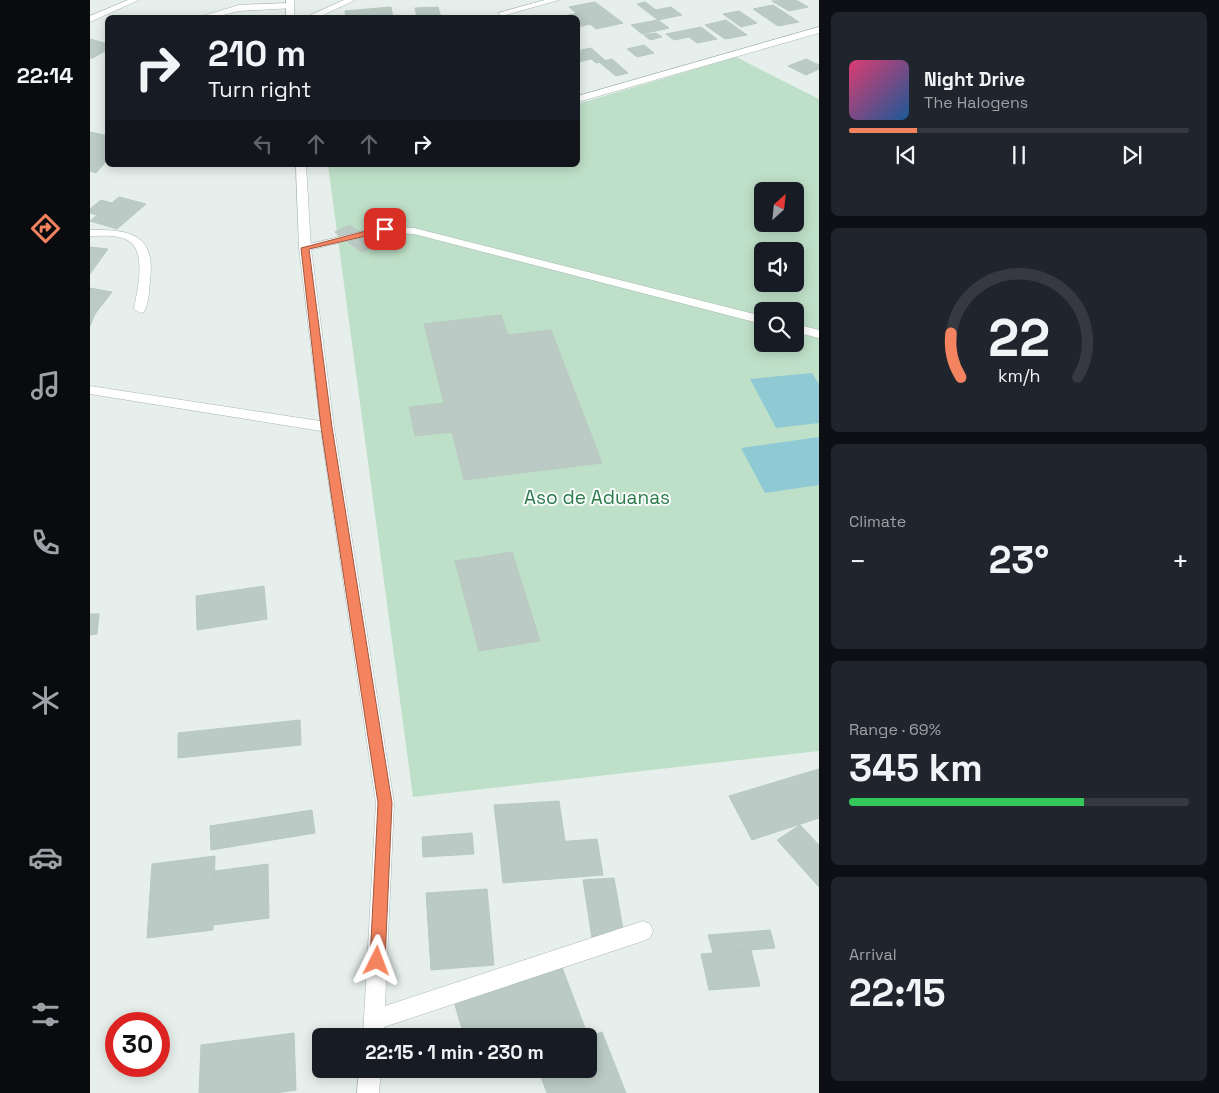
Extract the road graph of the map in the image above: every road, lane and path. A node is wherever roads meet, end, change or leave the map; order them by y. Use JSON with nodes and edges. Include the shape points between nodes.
{"nodes":[{"id":1,"x":135,"y":0,"type":"edge"},
{"id":2,"x":351,"y":0,"type":"edge"},
{"id":3,"x":554,"y":0,"type":"edge"},
{"id":4,"x":290,"y":3,"type":"edge"},
{"id":5,"x":501,"y":13,"type":"edge"},
{"id":6,"x":212,"y":15,"type":"edge"},
{"id":7,"x":315,"y":15,"type":"edge"},
{"id":8,"x":90,"y":19,"type":"edge"},
{"id":9,"x":816,"y":33,"type":"edge"},
{"id":10,"x":580,"y":98,"type":"edge"},
{"id":11,"x":301,"y":167,"type":"edge"},
{"id":12,"x":90,"y":233,"type":"edge"},
{"id":13,"x":305,"y":248,"type":"junction"},
{"id":14,"x":140,"y":309,"type":"dead end"},
{"id":15,"x":754,"y":318,"type":"edge"},
{"id":16,"x":804,"y":330,"type":"edge"},
{"id":17,"x":819,"y":334,"type":"edge"},
{"id":18,"x":90,"y":390,"type":"edge"},
{"id":19,"x":327,"y":427,"type":"junction"},
{"id":20,"x":643,"y":931,"type":"dead end"},
{"id":21,"x":374,"y":1028,"type":"edge"},
{"id":22,"x":369,"y":1078,"type":"edge"},
{"id":23,"x":368,"y":1093,"type":"edge"}],
"edges":[{"from":1,"to":8,"type":"street"},
{"from":2,"to":7,"type":"street"},
{"from":3,"to":5,"type":"street"},
{"from":4,"to":6,"type":"street","via":[[239,8]]},
{"from":9,"to":10,"type":"street"},
{"from":11,"to":13,"type":"street"},
{"from":12,"to":14,"type":"street","via":[[124,234],[138,241],[146,270]]},
{"from":13,"to":15,"type":"street","via":[[385,229],[414,230]]},
{"from":13,"to":19,"type":"street"},
{"from":16,"to":17,"type":"street"},
{"from":18,"to":19,"type":"street"},
{"from":19,"to":21,"type":"street","via":[[385,803]]},
{"from":20,"to":21,"type":"street"},
{"from":22,"to":23,"type":"street"}]}
